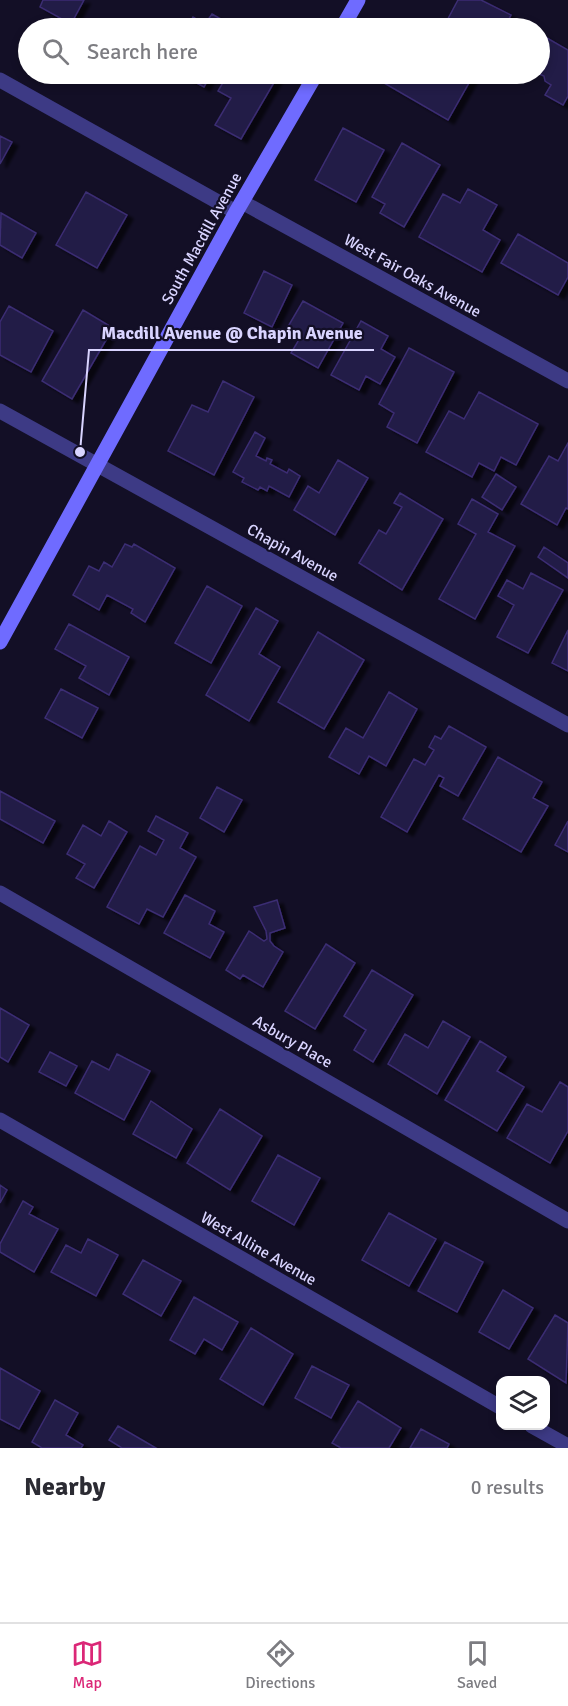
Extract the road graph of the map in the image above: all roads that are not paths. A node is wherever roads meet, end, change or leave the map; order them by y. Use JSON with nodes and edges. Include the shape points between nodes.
{"nodes":[{"id":1,"x":358,"y":0,"type":"edge"},
{"id":2,"x":348,"y":18,"type":"edge"},
{"id":3,"x":0,"y":80,"type":"edge"},
{"id":4,"x":310,"y":84,"type":"edge"},
{"id":5,"x":238,"y":207,"type":"junction"},
{"id":6,"x":568,"y":381,"type":"edge"},
{"id":7,"x":0,"y":411,"type":"edge"},
{"id":8,"x":97,"y":463,"type":"junction"},
{"id":9,"x":0,"y":642,"type":"edge"},
{"id":10,"x":568,"y":725,"type":"edge"},
{"id":11,"x":0,"y":893,"type":"edge"},
{"id":12,"x":0,"y":1120,"type":"edge"},
{"id":13,"x":568,"y":1221,"type":"edge"},
{"id":14,"x":496,"y":1404,"type":"edge"},
{"id":15,"x":541,"y":1430,"type":"edge"},
{"id":16,"x":568,"y":1446,"type":"edge"}],
"edges":[{"from":1,"to":2,"type":"street"},
{"from":3,"to":5,"type":"street","name":"West Fair Oaks Avenue"},
{"from":4,"to":5,"type":"street","name":"South Macdill Avenue"},
{"from":5,"to":6,"type":"street","name":"West Fair Oaks Avenue"},
{"from":5,"to":8,"type":"street","name":"South Macdill Avenue"},
{"from":7,"to":8,"type":"street","name":"Chapin Avenue"},
{"from":8,"to":9,"type":"street","name":"South Macdill Avenue"},
{"from":8,"to":10,"type":"street","name":"Chapin Avenue"},
{"from":11,"to":13,"type":"street","name":"Asbury Place"},
{"from":12,"to":14,"type":"street","name":"West Alline Avenue"},
{"from":15,"to":16,"type":"street"}]}
